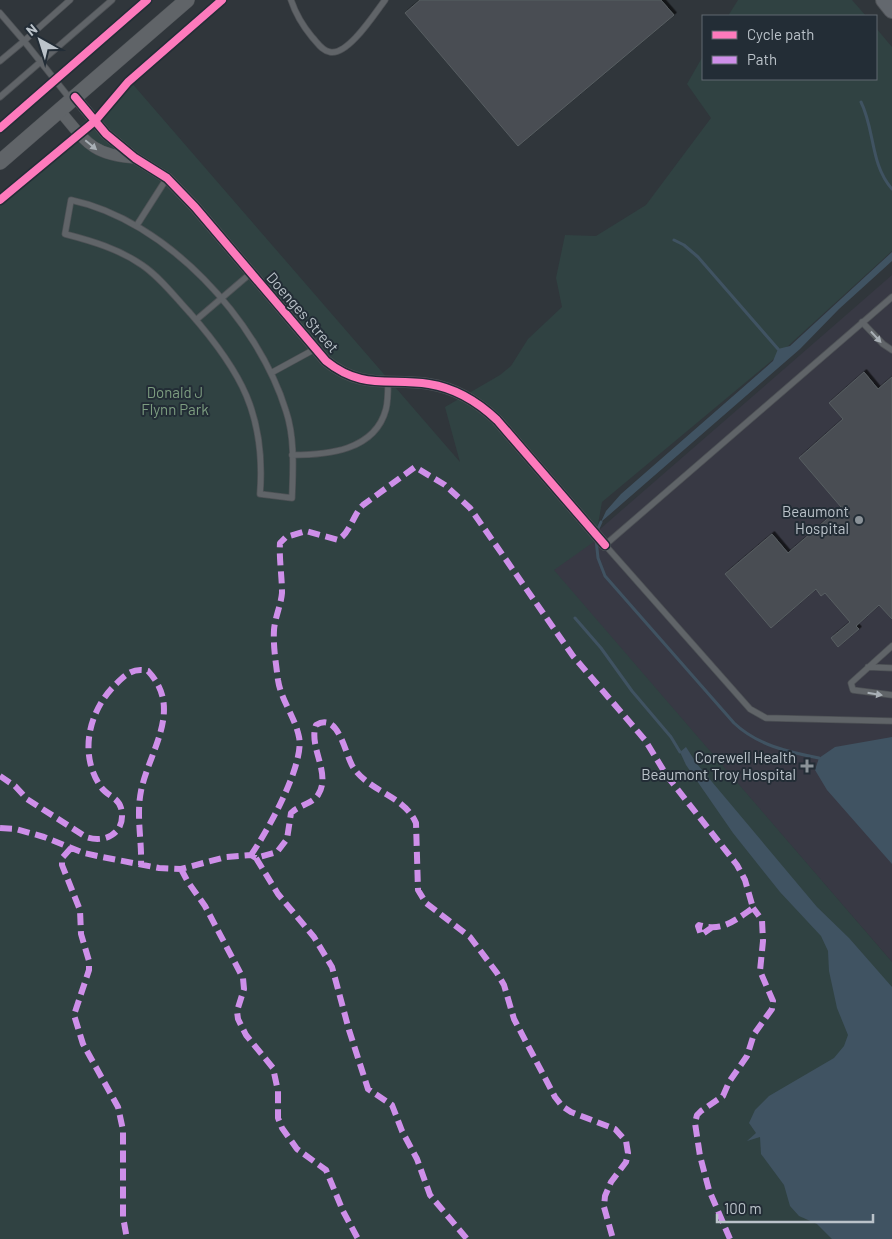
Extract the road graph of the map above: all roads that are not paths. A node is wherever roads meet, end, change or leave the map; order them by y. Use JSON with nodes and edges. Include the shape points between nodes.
{"nodes":[{"id":1,"x":70,"y":0,"type":"edge"},
{"id":2,"x":112,"y":0,"type":"edge"},
{"id":3,"x":187,"y":0,"type":"edge"},
{"id":4,"x":291,"y":0,"type":"edge"},
{"id":5,"x":385,"y":0,"type":"edge"},
{"id":6,"x":884,"y":0,"type":"edge"},
{"id":7,"x":892,"y":10,"type":"edge"},
{"id":8,"x":0,"y":12,"type":"edge"},
{"id":9,"x":24,"y":41,"type":"junction"},
{"id":10,"x":0,"y":61,"type":"edge"},
{"id":11,"x":42,"y":61,"type":"junction"},
{"id":12,"x":0,"y":97,"type":"edge"},
{"id":13,"x":69,"y":103,"type":"junction"},
{"id":14,"x":135,"y":158,"type":"junction"},
{"id":15,"x":0,"y":162,"type":"edge"},
{"id":16,"x":167,"y":178,"type":"junction"},
{"id":17,"x":138,"y":225,"type":"junction"},
{"id":18,"x":251,"y":273,"type":"junction"},
{"id":19,"x":892,"y":296,"type":"edge"},
{"id":20,"x":220,"y":299,"type":"junction"},
{"id":21,"x":196,"y":320,"type":"junction"},
{"id":22,"x":862,"y":322,"type":"junction"},
{"id":23,"x":315,"y":348,"type":"junction"},
{"id":24,"x":892,"y":350,"type":"edge"},
{"id":25,"x":271,"y":373,"type":"junction"},
{"id":26,"x":388,"y":382,"type":"junction"},
{"id":27,"x":292,"y":455,"type":"junction"},
{"id":28,"x":605,"y":544,"type":"junction"},
{"id":29,"x":892,"y":646,"type":"edge"},
{"id":30,"x":868,"y":667,"type":"junction"},
{"id":31,"x":892,"y":668,"type":"edge"},
{"id":32,"x":892,"y":695,"type":"edge"},
{"id":33,"x":892,"y":721,"type":"edge"}],
"edges":[{"from":1,"to":9,"type":"lane"},
{"from":2,"to":11,"type":"lane"},
{"from":3,"to":13,"type":"street"},
{"from":4,"to":5,"type":"lane","via":[[299,21],[321,47],[330,52],[344,48],[358,35]]},
{"from":6,"to":7,"type":"main road"},
{"from":8,"to":9,"type":"lane"},
{"from":9,"to":10,"type":"lane"},
{"from":9,"to":11,"type":"lane"},
{"from":11,"to":12,"type":"lane"},
{"from":11,"to":13,"type":"lane"},
{"from":13,"to":14,"type":"street","name":"Doenges Street"},
{"from":13,"to":14,"type":"street","name":"Doenges Street","one_way":true,"via":[[95,148],[113,156]]},
{"from":13,"to":15,"type":"street"},
{"from":14,"to":16,"type":"street","name":"Doenges Street"},
{"from":16,"to":17,"type":"lane"},
{"from":16,"to":18,"type":"street","name":"Doenges Street"},
{"from":17,"to":20,"type":"lane","via":[[171,248]]},
{"from":17,"to":21,"type":"lane","via":[[112,212],[71,200],[65,234],[108,246],[143,266]]},
{"from":18,"to":20,"type":"lane"},
{"from":18,"to":23,"type":"street","name":"Doenges Street"},
{"from":19,"to":22,"type":"lane"},
{"from":20,"to":21,"type":"lane"},
{"from":20,"to":25,"type":"lane","via":[[255,345]]},
{"from":21,"to":27,"type":"lane","via":[[234,370],[252,408],[262,458],[260,494],[292,498]]},
{"from":22,"to":24,"type":"lane","one_way":true},
{"from":22,"to":28,"type":"lane"},
{"from":23,"to":25,"type":"lane"},
{"from":23,"to":26,"type":"street","name":"Doenges Street","via":[[326,361],[347,376]]},
{"from":25,"to":27,"type":"lane","via":[[287,413]]},
{"from":26,"to":27,"type":"lane","via":[[386,410],[364,440],[345,450],[322,455]]},
{"from":26,"to":28,"type":"street","name":"Doenges Street","via":[[442,387],[484,408]]},
{"from":28,"to":33,"type":"lane","via":[[750,708],[766,718]]},
{"from":29,"to":30,"type":"lane"},
{"from":30,"to":31,"type":"lane"},
{"from":30,"to":32,"type":"lane","one_way":true,"via":[[851,683],[853,690]]}]}
